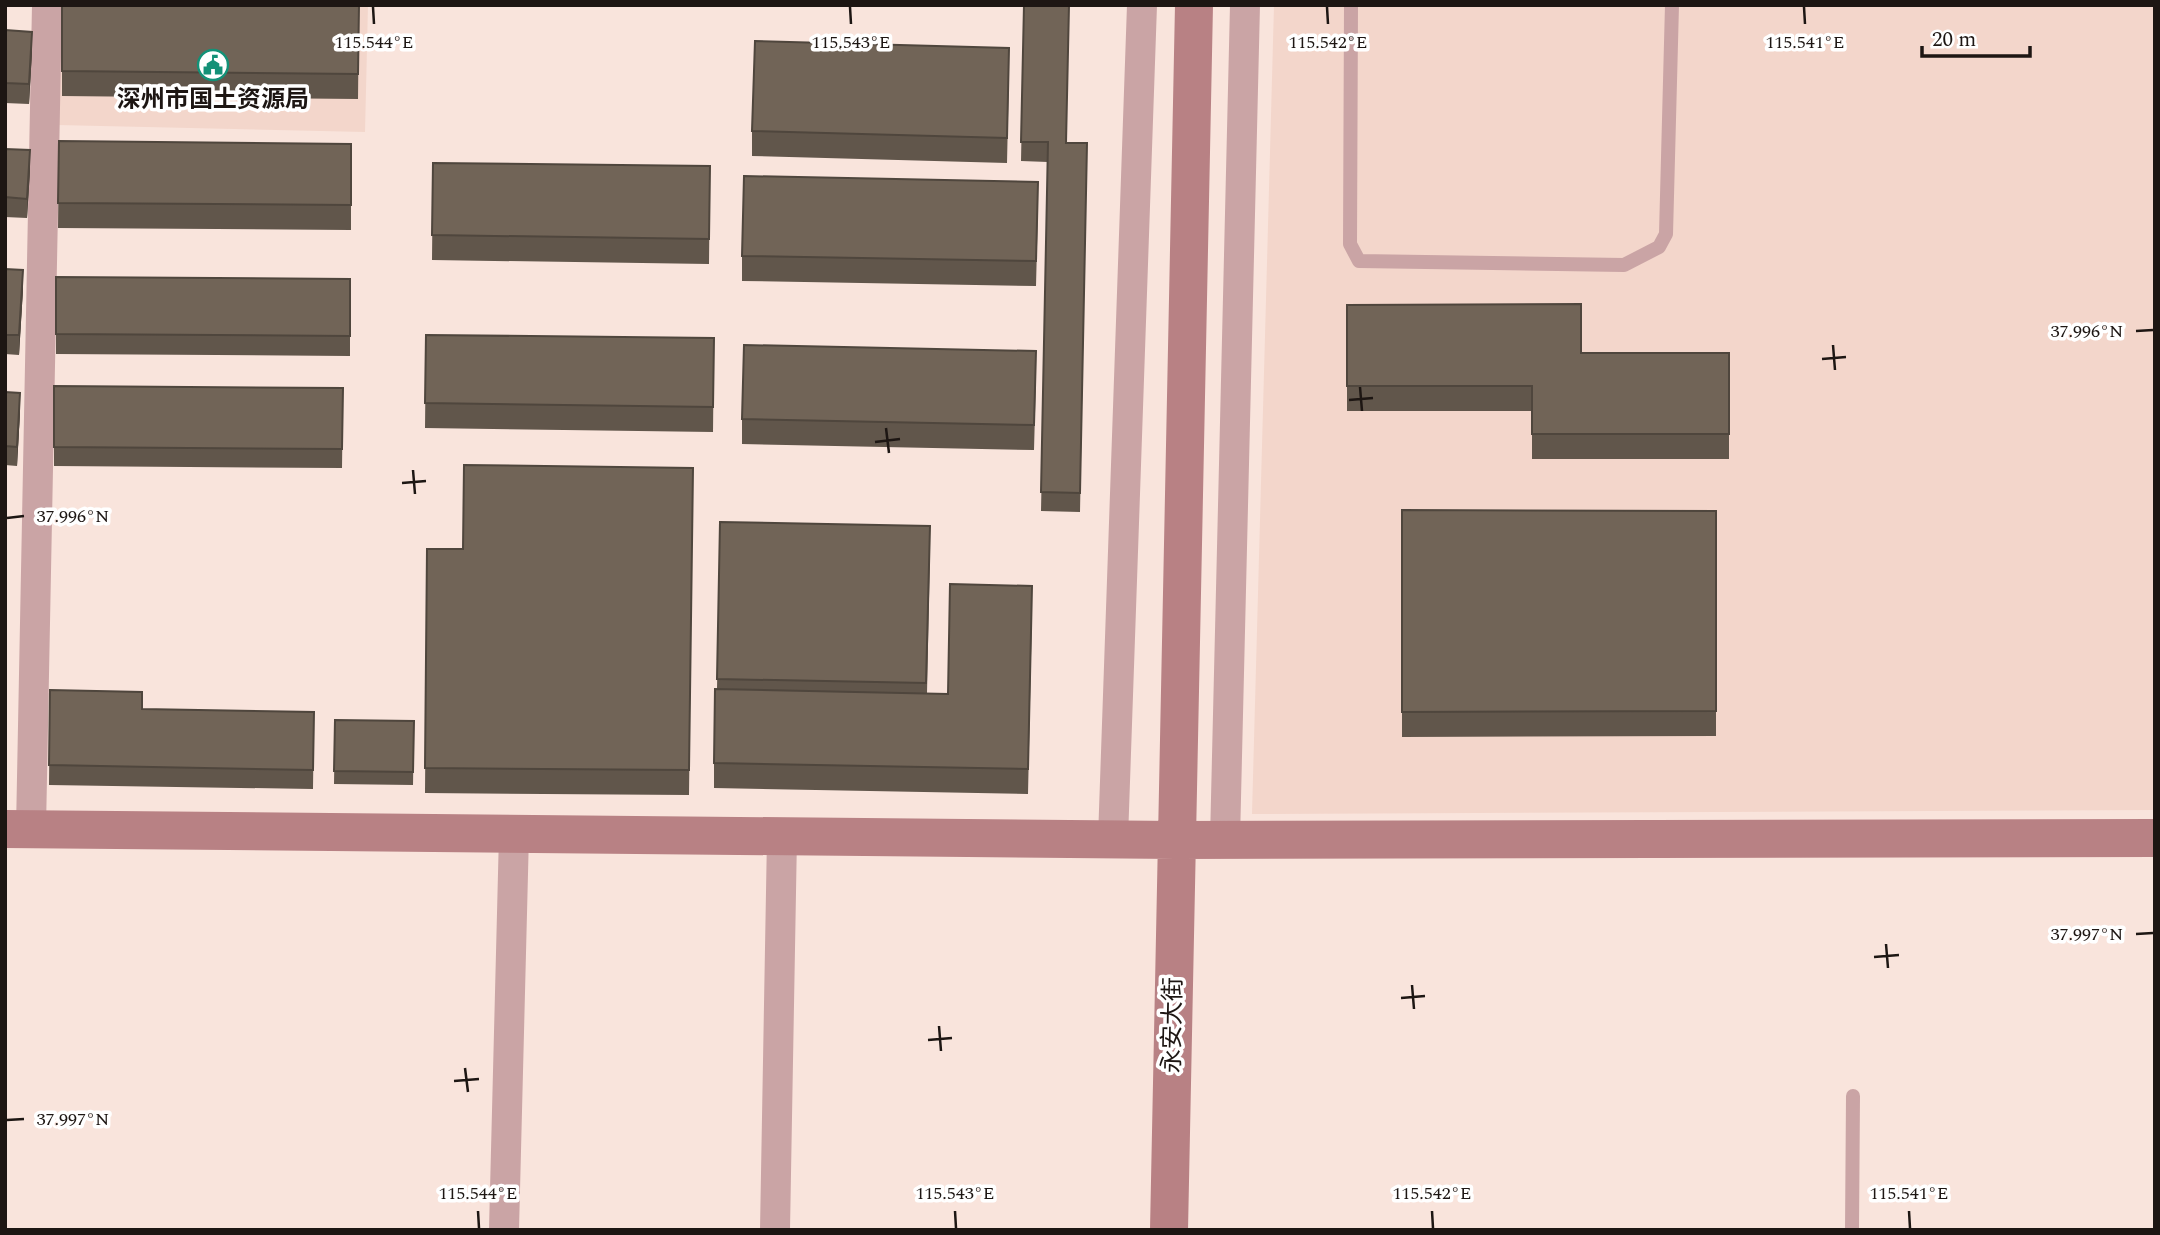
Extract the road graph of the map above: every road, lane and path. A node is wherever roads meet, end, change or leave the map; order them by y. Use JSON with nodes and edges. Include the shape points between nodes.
{"nodes":[{"id":1,"x":47,"y":5,"type":"edge"},
{"id":2,"x":1142,"y":5,"type":"edge"},
{"id":3,"x":1194,"y":5,"type":"edge"},
{"id":4,"x":1245,"y":5,"type":"edge"},
{"id":5,"x":1351,"y":5,"type":"edge"},
{"id":6,"x":1672,"y":5,"type":"edge"},
{"id":7,"x":18,"y":829,"type":"edge"},
{"id":8,"x":1176,"y":830,"type":"junction"},
{"id":9,"x":514,"y":834,"type":"junction"},
{"id":10,"x":782,"y":836,"type":"junction"},
{"id":11,"x":2155,"y":838,"type":"edge"},
{"id":12,"x":1113,"y":839,"type":"junction"},
{"id":13,"x":1225,"y":839,"type":"junction"},
{"id":14,"x":1853,"y":1096,"type":"dead end"},
{"id":15,"x":504,"y":1230,"type":"edge"},
{"id":16,"x":775,"y":1230,"type":"edge"},
{"id":17,"x":1169,"y":1230,"type":"edge"},
{"id":18,"x":1852,"y":1230,"type":"edge"}],
"edges":[{"from":1,"to":7,"type":"street"},
{"from":2,"to":12,"type":"street"},
{"from":3,"to":8,"type":"street","name":"永安大街"},
{"from":4,"to":13,"type":"street"},
{"from":5,"to":6,"type":"lane","via":[[1350,244],[1359,261],[1624,265],[1659,247],[1665,234]]},
{"from":7,"to":9,"type":"street"},
{"from":8,"to":12,"type":"street"},
{"from":8,"to":13,"type":"street"},
{"from":8,"to":17,"type":"street","name":"永安大街"},
{"from":9,"to":10,"type":"street"},
{"from":9,"to":15,"type":"street"},
{"from":10,"to":12,"type":"street"},
{"from":10,"to":16,"type":"street"},
{"from":11,"to":13,"type":"street"},
{"from":14,"to":18,"type":"lane"}]}
